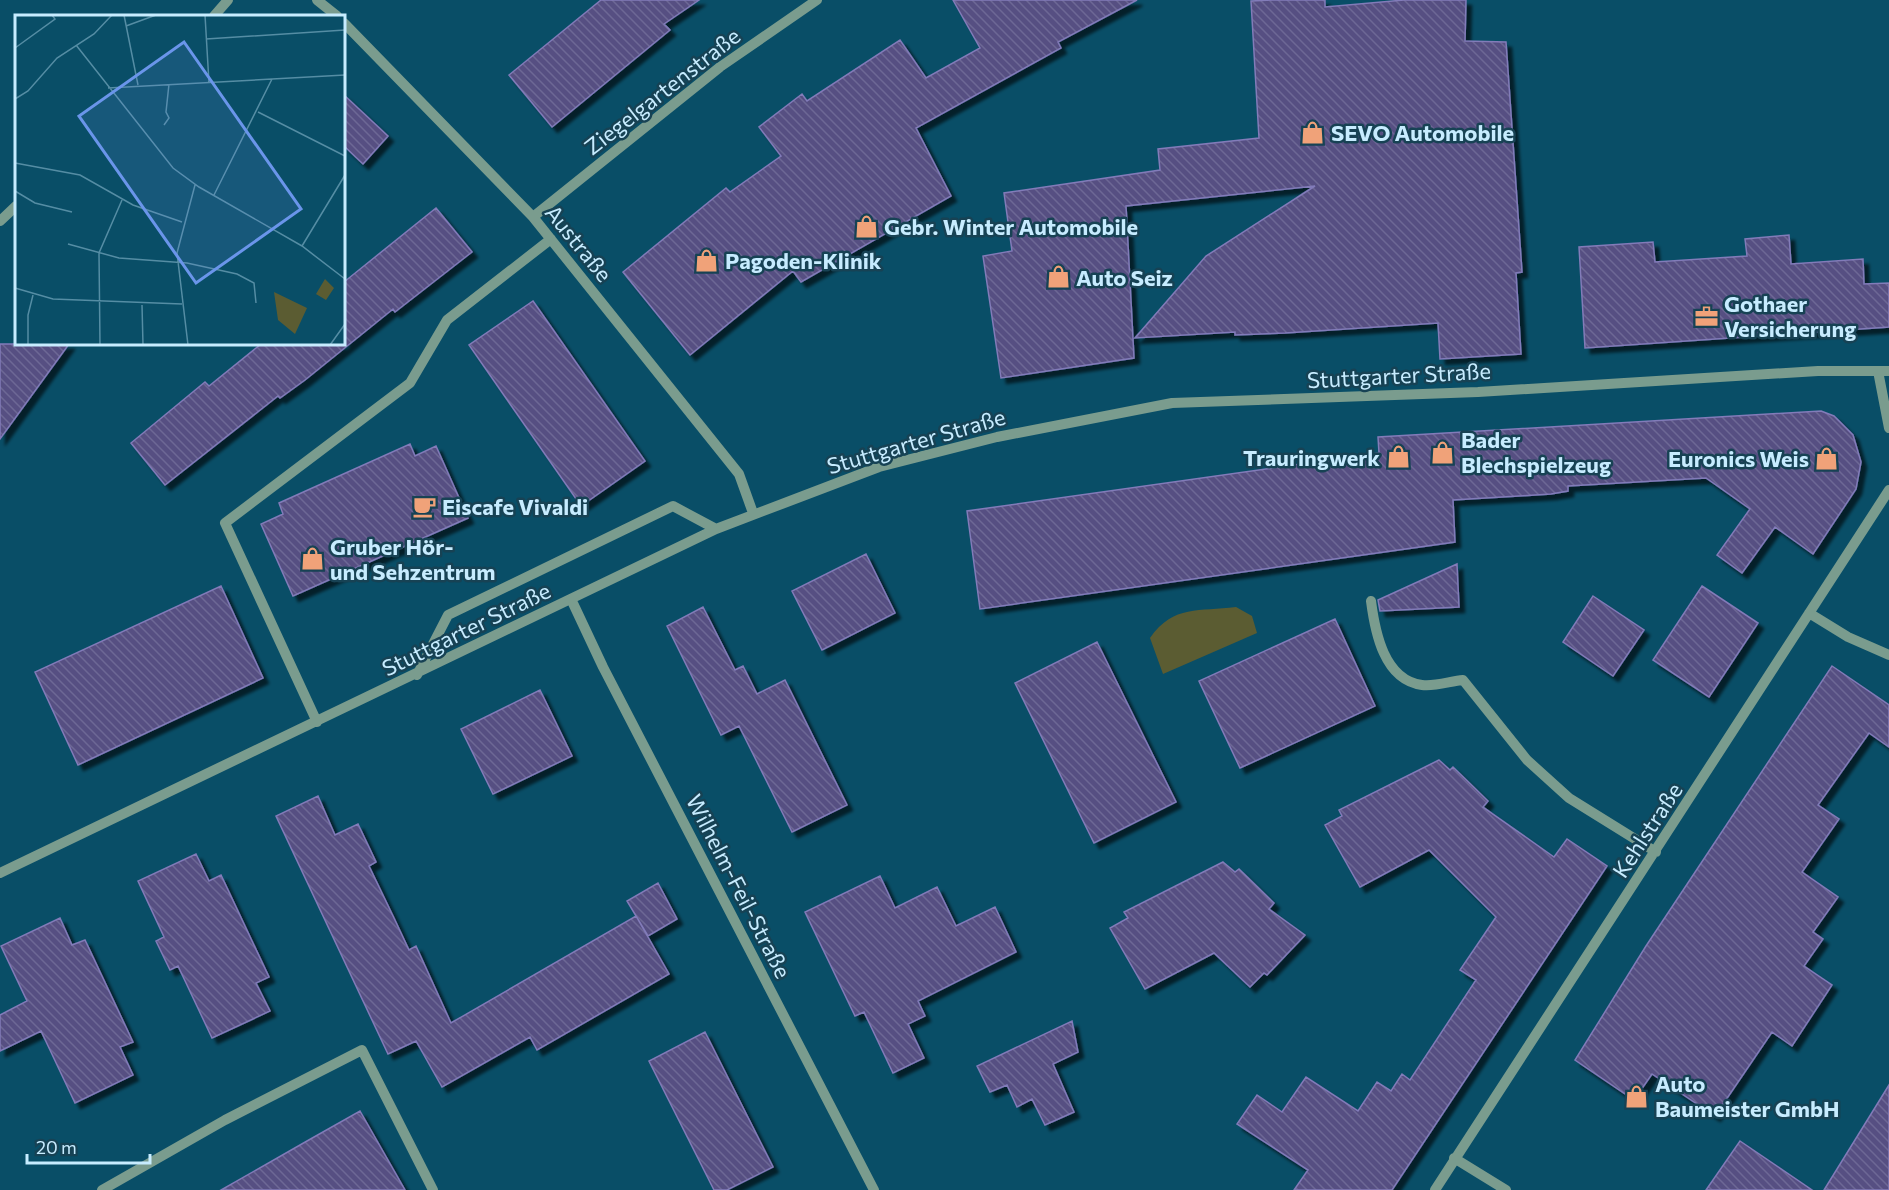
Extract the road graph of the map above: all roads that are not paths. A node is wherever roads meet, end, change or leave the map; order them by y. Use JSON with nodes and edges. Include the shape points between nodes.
{"nodes":[{"id":1,"x":228,"y":0,"type":"edge"},
{"id":2,"x":317,"y":0,"type":"edge"},
{"id":3,"x":817,"y":0,"type":"edge"},
{"id":4,"x":215,"y":15,"type":"edge"},
{"id":5,"x":337,"y":15,"type":"edge"},
{"id":6,"x":345,"y":24,"type":"edge"},
{"id":7,"x":15,"y":207,"type":"edge"},
{"id":8,"x":533,"y":217,"type":"junction"},
{"id":9,"x":0,"y":221,"type":"edge"},
{"id":10,"x":551,"y":239,"type":"junction"},
{"id":11,"x":1884,"y":371,"type":"edge"},
{"id":12,"x":1889,"y":428,"type":"edge"},
{"id":13,"x":1889,"y":490,"type":"edge"},
{"id":14,"x":753,"y":513,"type":"junction"},
{"id":15,"x":716,"y":529,"type":"junction"},
{"id":16,"x":571,"y":599,"type":"junction"},
{"id":17,"x":1371,"y":601,"type":"dead end"},
{"id":18,"x":1809,"y":613,"type":"junction"},
{"id":19,"x":1889,"y":656,"type":"edge"},
{"id":20,"x":417,"y":675,"type":"junction"},
{"id":21,"x":317,"y":722,"type":"junction"},
{"id":22,"x":1656,"y":852,"type":"junction"},
{"id":23,"x":0,"y":873,"type":"edge"},
{"id":24,"x":1455,"y":1158,"type":"junction"},
{"id":25,"x":102,"y":1190,"type":"edge"},
{"id":26,"x":433,"y":1190,"type":"edge"},
{"id":27,"x":874,"y":1190,"type":"edge"},
{"id":28,"x":1435,"y":1190,"type":"edge"},
{"id":29,"x":1506,"y":1190,"type":"edge"}],
"edges":[{"from":1,"to":4,"type":"street"},
{"from":2,"to":5,"type":"street"},
{"from":3,"to":8,"type":"street","name":"Ziegelgartenstraße","via":[[720,67]]},
{"from":6,"to":8,"type":"street","name":"Austraße"},
{"from":7,"to":9,"type":"street"},
{"from":8,"to":10,"type":"street","name":"Austraße"},
{"from":10,"to":14,"type":"street","name":"Austraße","via":[[738,474]]},
{"from":10,"to":21,"type":"street","via":[[447,320],[410,383],[225,523]]},
{"from":11,"to":12,"type":"street"},
{"from":11,"to":14,"type":"street","name":"Stuttgarter Straße","via":[[1172,403],[997,437],[879,467]]},
{"from":13,"to":18,"type":"street","name":"Kehlstraße"},
{"from":14,"to":15,"type":"street","name":"Stuttgarter Straße"},
{"from":15,"to":16,"type":"street","name":"Stuttgarter Straße"},
{"from":15,"to":20,"type":"street","via":[[673,506],[448,615]]},
{"from":16,"to":20,"type":"street","name":"Stuttgarter Straße"},
{"from":16,"to":27,"type":"street","name":"Wilhelm-Feil-Straße"},
{"from":17,"to":22,"type":"street","via":[[1375,633],[1397,675],[1422,685],[1463,680],[1535,768],[1569,798]]},
{"from":18,"to":19,"type":"street"},
{"from":18,"to":22,"type":"street","name":"Kehlstraße"},
{"from":20,"to":21,"type":"street","name":"Stuttgarter Straße"},
{"from":21,"to":23,"type":"street","name":"Stuttgarter Straße"},
{"from":22,"to":24,"type":"street","name":"Kehlstraße"},
{"from":24,"to":28,"type":"street","name":"Kehlstraße"},
{"from":24,"to":29,"type":"street"},
{"from":25,"to":26,"type":"street","via":[[225,1120],[362,1050]]}]}
